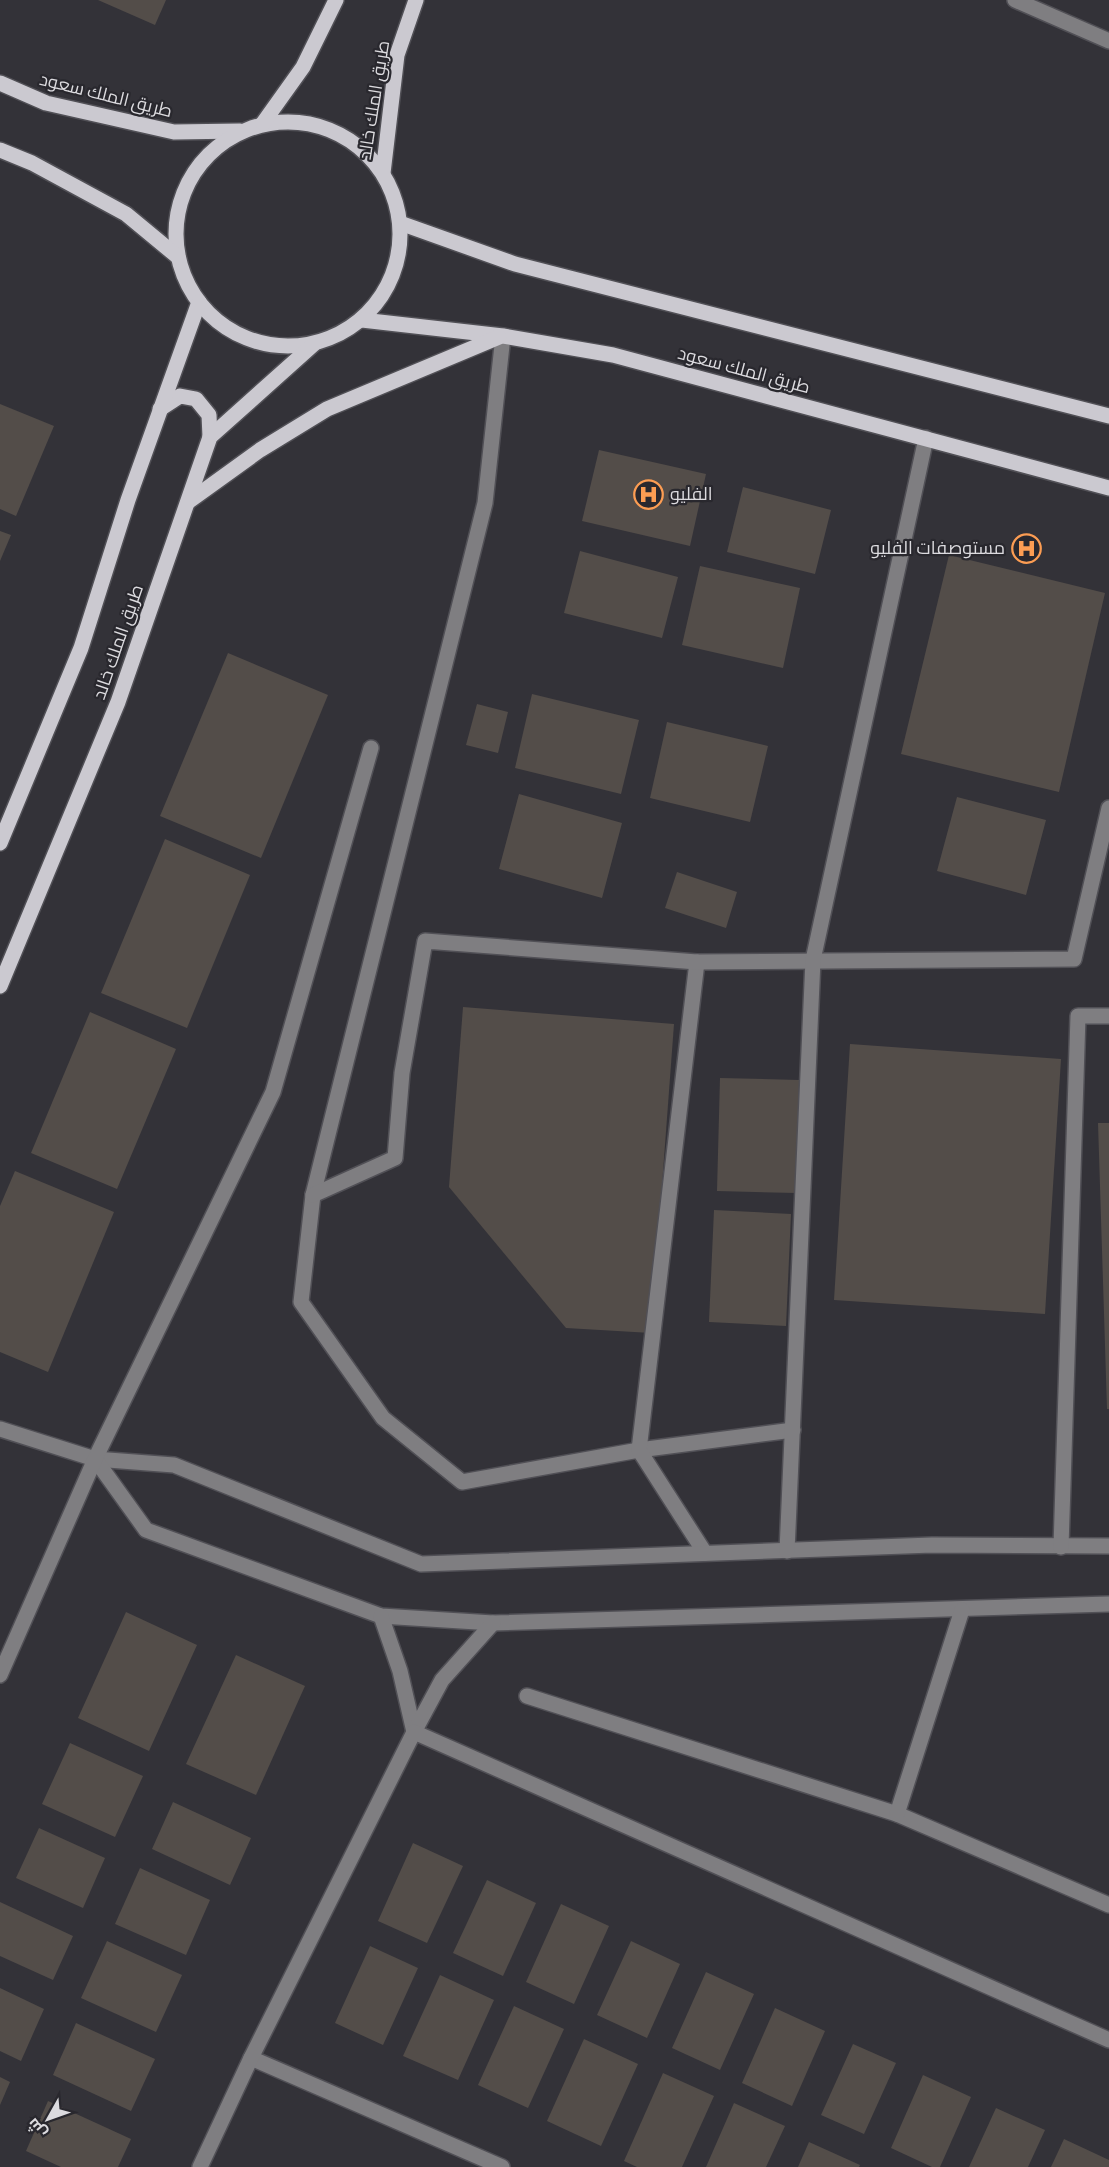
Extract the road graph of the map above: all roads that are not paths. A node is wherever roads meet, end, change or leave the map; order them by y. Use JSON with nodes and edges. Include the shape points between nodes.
{"nodes":[{"id":1,"x":336,"y":0,"type":"edge"},
{"id":2,"x":416,"y":0,"type":"edge"},
{"id":3,"x":1015,"y":0,"type":"edge"},
{"id":4,"x":1109,"y":41,"type":"edge"},
{"id":5,"x":0,"y":83,"type":"edge"},
{"id":6,"x":263,"y":123,"type":"junction"},
{"id":7,"x":240,"y":131,"type":"junction"},
{"id":8,"x":0,"y":150,"type":"edge"},
{"id":9,"x":383,"y":173,"type":"junction"},
{"id":10,"x":400,"y":223,"type":"junction"},
{"id":11,"x":178,"y":256,"type":"junction"},
{"id":12,"x":199,"y":302,"type":"junction"},
{"id":13,"x":362,"y":320,"type":"junction"},
{"id":14,"x":503,"y":336,"type":"junction"},
{"id":15,"x":314,"y":344,"type":"junction"},
{"id":16,"x":160,"y":409,"type":"junction"},
{"id":17,"x":1109,"y":416,"type":"edge"},
{"id":18,"x":210,"y":438,"type":"junction"},
{"id":19,"x":926,"y":438,"type":"junction"},
{"id":20,"x":1109,"y":488,"type":"edge"},
{"id":21,"x":188,"y":502,"type":"junction"},
{"id":22,"x":371,"y":748,"type":"dead end"},
{"id":23,"x":1109,"y":808,"type":"edge"},
{"id":24,"x":0,"y":843,"type":"edge"},
{"id":25,"x":813,"y":960,"type":"junction"},
{"id":26,"x":697,"y":962,"type":"junction"},
{"id":27,"x":0,"y":986,"type":"edge"},
{"id":28,"x":1109,"y":1016,"type":"edge"},
{"id":29,"x":313,"y":1195,"type":"junction"},
{"id":30,"x":0,"y":1430,"type":"edge"},
{"id":31,"x":793,"y":1430,"type":"junction"},
{"id":32,"x":639,"y":1450,"type":"junction"},
{"id":33,"x":95,"y":1459,"type":"junction"},
{"id":34,"x":1109,"y":1546,"type":"edge"},
{"id":35,"x":1061,"y":1547,"type":"junction"},
{"id":36,"x":787,"y":1551,"type":"junction"},
{"id":37,"x":705,"y":1553,"type":"junction"},
{"id":38,"x":1109,"y":1604,"type":"edge"},
{"id":39,"x":962,"y":1610,"type":"junction"},
{"id":40,"x":381,"y":1616,"type":"junction"},
{"id":41,"x":493,"y":1623,"type":"junction"},
{"id":42,"x":0,"y":1676,"type":"edge"},
{"id":43,"x":527,"y":1696,"type":"dead end"},
{"id":44,"x":414,"y":1732,"type":"junction"},
{"id":45,"x":897,"y":1814,"type":"junction"},
{"id":46,"x":1109,"y":1905,"type":"edge"},
{"id":47,"x":1109,"y":2040,"type":"edge"},
{"id":48,"x":251,"y":2058,"type":"junction"},
{"id":49,"x":200,"y":2167,"type":"edge"},
{"id":50,"x":502,"y":2167,"type":"edge"}],
"edges":[{"from":1,"to":6,"type":"main road","via":[[303,67]]},
{"from":2,"to":9,"type":"main road","name":"طريق الملك خالد","via":[[397,55]]},
{"from":3,"to":4,"type":"street"},
{"from":5,"to":7,"type":"main road","name":"طريق الملك سعود","via":[[46,104],[174,132]]},
{"from":6,"to":7,"type":"main road"},
{"from":6,"to":9,"type":"main road","via":[[298,121],[331,129],[360,147]]},
{"from":7,"to":11,"type":"main road","via":[[209,153],[187,183],[176,219]]},
{"from":8,"to":11,"type":"main road","via":[[126,214]]},
{"from":9,"to":10,"type":"main road"},
{"from":10,"to":13,"type":"main road","via":[[398,259],[385,292]]},
{"from":10,"to":17,"type":"main road","via":[[515,264]]},
{"from":11,"to":12,"type":"main road","via":[[186,281]]},
{"from":12,"to":15,"type":"main road","via":[[231,330],[272,345]]},
{"from":12,"to":16,"type":"main road","name":"طريق الملك خالد"},
{"from":13,"to":14,"type":"main road","name":"طريق الملك سعود"},
{"from":13,"to":15,"type":"main road"},
{"from":14,"to":19,"type":"main road","name":"طريق الملك سعود","via":[[613,355]]},
{"from":14,"to":21,"type":"main road","via":[[327,409],[260,450]]},
{"from":14,"to":29,"type":"street","via":[[485,503]]},
{"from":15,"to":18,"type":"main road","name":"طريق الملك خالد"},
{"from":16,"to":18,"type":"main road","via":[[180,396],[196,399],[209,415]]},
{"from":16,"to":24,"type":"main road","name":"طريق الملك خالد","via":[[81,648]]},
{"from":18,"to":21,"type":"main road","name":"طريق الملك خالد"},
{"from":19,"to":20,"type":"main road","name":"طريق الملك سعود"},
{"from":19,"to":25,"type":"street"},
{"from":21,"to":27,"type":"main road","name":"طريق الملك خالد","via":[[118,702]]},
{"from":22,"to":33,"type":"street","via":[[273,1092]]},
{"from":23,"to":25,"type":"street","via":[[1074,959]]},
{"from":25,"to":26,"type":"street"},
{"from":25,"to":31,"type":"street"},
{"from":26,"to":29,"type":"street","via":[[425,941],[402,1073],[395,1158]]},
{"from":26,"to":32,"type":"street"},
{"from":28,"to":35,"type":"street","via":[[1078,1016]]},
{"from":29,"to":32,"type":"street","via":[[302,1302],[383,1418],[462,1482]]},
{"from":30,"to":33,"type":"street"},
{"from":31,"to":32,"type":"street"},
{"from":31,"to":36,"type":"street"},
{"from":32,"to":37,"type":"street"},
{"from":33,"to":37,"type":"street","via":[[174,1465],[421,1564]]},
{"from":33,"to":40,"type":"street","via":[[146,1530]]},
{"from":33,"to":42,"type":"street"},
{"from":34,"to":35,"type":"street"},
{"from":35,"to":36,"type":"street","via":[[932,1545]]},
{"from":36,"to":37,"type":"street"},
{"from":38,"to":39,"type":"street"},
{"from":39,"to":41,"type":"street"},
{"from":39,"to":45,"type":"street"},
{"from":40,"to":41,"type":"street"},
{"from":40,"to":44,"type":"street"},
{"from":41,"to":44,"type":"street","via":[[442,1680]]},
{"from":43,"to":45,"type":"street"},
{"from":44,"to":47,"type":"street"},
{"from":44,"to":48,"type":"street"},
{"from":45,"to":46,"type":"street"},
{"from":48,"to":49,"type":"street"},
{"from":48,"to":50,"type":"street"}]}
